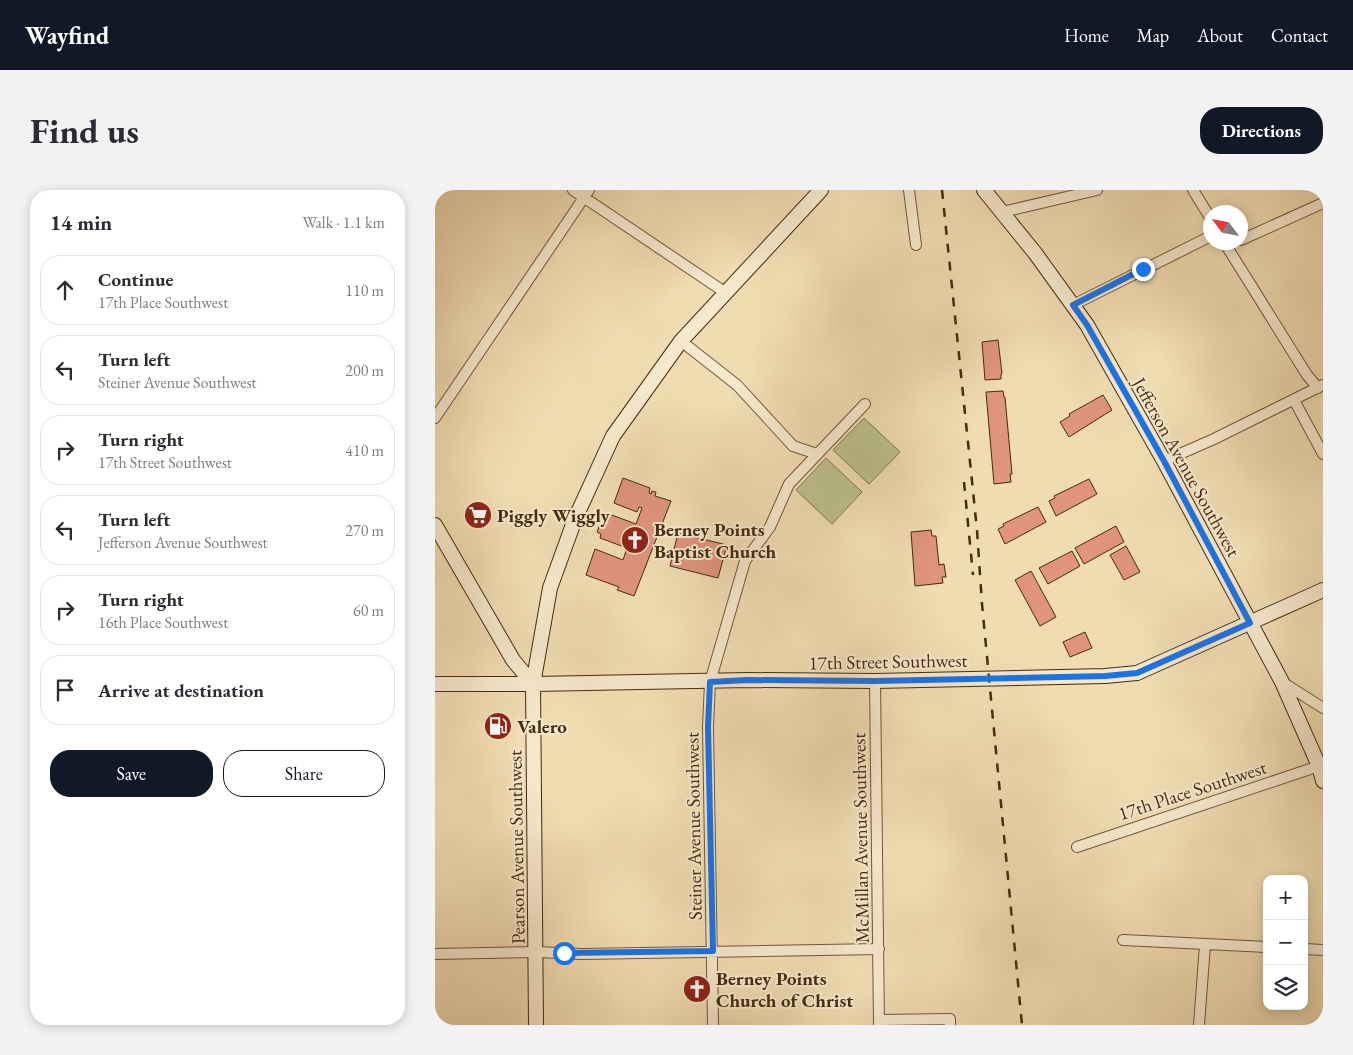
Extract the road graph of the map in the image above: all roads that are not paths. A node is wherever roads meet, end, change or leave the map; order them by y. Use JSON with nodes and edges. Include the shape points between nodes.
{"nodes":[{"id":1,"x":573,"y":190,"type":"edge"},
{"id":2,"x":821,"y":190,"type":"edge"},
{"id":3,"x":909,"y":190,"type":"edge"},
{"id":4,"x":984,"y":190,"type":"edge"},
{"id":5,"x":1097,"y":190,"type":"edge"},
{"id":6,"x":1193,"y":190,"type":"edge"},
{"id":7,"x":586,"y":194,"type":"edge"},
{"id":8,"x":1323,"y":203,"type":"edge"},
{"id":9,"x":1203,"y":207,"type":"edge"},
{"id":10,"x":1001,"y":212,"type":"junction"},
{"id":11,"x":1248,"y":237,"type":"edge"},
{"id":12,"x":1203,"y":240,"type":"edge"},
{"id":13,"x":916,"y":245,"type":"dead end"},
{"id":14,"x":1233,"y":250,"type":"edge"},
{"id":15,"x":726,"y":293,"type":"junction"},
{"id":16,"x":1073,"y":305,"type":"junction"},
{"id":17,"x":681,"y":341,"type":"junction"},
{"id":18,"x":1321,"y":387,"type":"edge"},
{"id":19,"x":1294,"y":400,"type":"junction"},
{"id":20,"x":865,"y":404,"type":"dead end"},
{"id":21,"x":435,"y":418,"type":"edge"},
{"id":22,"x":817,"y":454,"type":"junction"},
{"id":23,"x":1323,"y":454,"type":"edge"},
{"id":24,"x":1164,"y":461,"type":"junction"},
{"id":25,"x":435,"y":525,"type":"edge"},
{"id":26,"x":1323,"y":590,"type":"edge"},
{"id":27,"x":1250,"y":623,"type":"junction"},
{"id":28,"x":875,"y":681,"type":"junction"},
{"id":29,"x":710,"y":682,"type":"junction"},
{"id":30,"x":1282,"y":682,"type":"junction"},
{"id":31,"x":435,"y":684,"type":"edge"},
{"id":32,"x":533,"y":684,"type":"junction"},
{"id":33,"x":1323,"y":708,"type":"edge"},
{"id":34,"x":1319,"y":766,"type":"junction"},
{"id":35,"x":1323,"y":781,"type":"edge"},
{"id":36,"x":1077,"y":847,"type":"dead end"},
{"id":37,"x":1123,"y":940,"type":"dead end"},
{"id":38,"x":1205,"y":945,"type":"junction"},
{"id":39,"x":1263,"y":947,"type":"edge"},
{"id":40,"x":879,"y":949,"type":"junction"},
{"id":41,"x":1308,"y":949,"type":"edge"},
{"id":42,"x":1323,"y":950,"type":"edge"},
{"id":43,"x":713,"y":951,"type":"junction"},
{"id":44,"x":537,"y":952,"type":"junction"},
{"id":45,"x":435,"y":954,"type":"edge"},
{"id":46,"x":950,"y":1022,"type":"edge"},
{"id":47,"x":879,"y":1023,"type":"edge"},
{"id":48,"x":536,"y":1025,"type":"edge"},
{"id":49,"x":713,"y":1025,"type":"edge"},
{"id":50,"x":1199,"y":1025,"type":"edge"}],
"edges":[{"from":1,"to":7,"type":"street"},
{"from":2,"to":15,"type":"street","name":"Pearson Avenue Southwest"},
{"from":3,"to":13,"type":"street"},
{"from":4,"to":10,"type":"street","name":"Jefferson Avenue Southwest"},
{"from":5,"to":10,"type":"street"},
{"from":6,"to":9,"type":"street"},
{"from":7,"to":15,"type":"street"},
{"from":7,"to":21,"type":"street"},
{"from":8,"to":11,"type":"street"},
{"from":10,"to":16,"type":"street","name":"Jefferson Avenue Southwest"},
{"from":12,"to":16,"type":"street"},
{"from":14,"to":18,"type":"street","via":[[1307,375]]},
{"from":15,"to":17,"type":"street","name":"Pearson Avenue Southwest"},
{"from":16,"to":24,"type":"street","name":"Jefferson Avenue Southwest"},
{"from":17,"to":22,"type":"street","via":[[737,385],[793,446]]},
{"from":17,"to":32,"type":"street","name":"Pearson Avenue Southwest","via":[[613,436],[575,519],[550,588]]},
{"from":18,"to":19,"type":"street"},
{"from":19,"to":23,"type":"street"},
{"from":19,"to":24,"type":"street"},
{"from":20,"to":22,"type":"street","name":"Steiner Avenue Southwest"},
{"from":22,"to":29,"type":"street","name":"Steiner Avenue Southwest","via":[[789,484],[770,527],[745,561]]},
{"from":24,"to":27,"type":"street","name":"Jefferson Avenue Southwest"},
{"from":25,"to":32,"type":"street","via":[[513,660]]},
{"from":26,"to":27,"type":"street","name":"17th Street Southwest"},
{"from":27,"to":28,"type":"street","name":"17th Street Southwest","via":[[1137,673]]},
{"from":27,"to":30,"type":"street","name":"Jefferson Avenue Southwest"},
{"from":28,"to":29,"type":"street","name":"17th Street Southwest"},
{"from":28,"to":40,"type":"street","name":"McMillan Avenue Southwest"},
{"from":29,"to":32,"type":"street","name":"17th Street Southwest"},
{"from":29,"to":43,"type":"street","name":"Steiner Avenue Southwest","via":[[708,727]]},
{"from":30,"to":33,"type":"street"},
{"from":30,"to":34,"type":"street","name":"Jefferson Avenue Southwest"},
{"from":31,"to":32,"type":"street","name":"17th Street Southwest"},
{"from":32,"to":44,"type":"street","name":"Pearson Avenue Southwest"},
{"from":34,"to":35,"type":"street","name":"Jefferson Avenue Southwest"},
{"from":34,"to":36,"type":"street","name":"17th Place Southwest"},
{"from":37,"to":38,"type":"street"},
{"from":38,"to":39,"type":"street"},
{"from":38,"to":50,"type":"street"},
{"from":40,"to":43,"type":"street"},
{"from":40,"to":47,"type":"street","name":"McMillan Avenue Southwest"},
{"from":41,"to":42,"type":"street"},
{"from":43,"to":44,"type":"street"},
{"from":43,"to":49,"type":"street","name":"Steiner Avenue Southwest"},
{"from":44,"to":45,"type":"street"},
{"from":44,"to":48,"type":"street","name":"Pearson Avenue Southwest"},
{"from":46,"to":47,"type":"street"}]}
